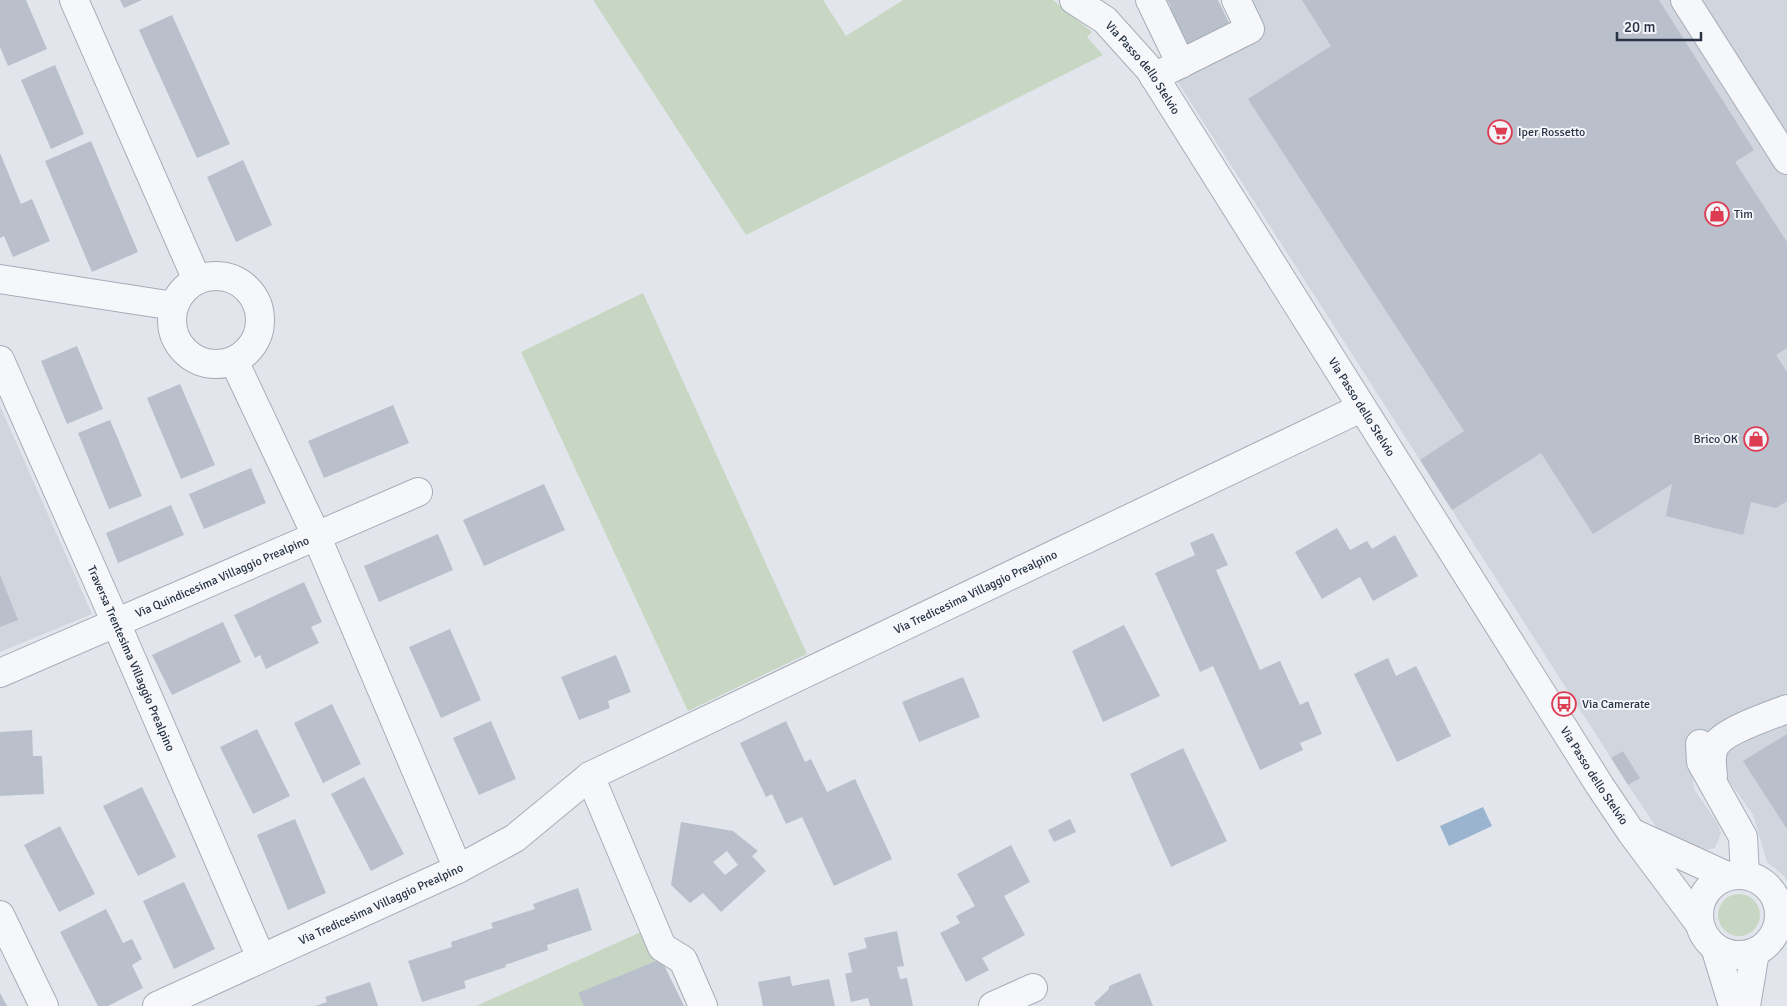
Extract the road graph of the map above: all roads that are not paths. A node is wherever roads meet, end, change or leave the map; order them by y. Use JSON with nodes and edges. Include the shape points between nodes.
{"nodes":[{"id":1,"x":74,"y":0,"type":"edge"},
{"id":2,"x":1074,"y":0,"type":"edge"},
{"id":3,"x":1150,"y":0,"type":"edge"},
{"id":4,"x":1236,"y":0,"type":"edge"},
{"id":5,"x":1685,"y":0,"type":"edge"},
{"id":6,"x":1181,"y":64,"type":"junction"},
{"id":7,"x":1154,"y":77,"type":"junction"},
{"id":8,"x":1786,"y":155,"type":"edge"},
{"id":9,"x":0,"y":280,"type":"edge"},
{"id":10,"x":198,"y":280,"type":"junction"},
{"id":11,"x":174,"y":306,"type":"junction"},
{"id":12,"x":0,"y":360,"type":"edge"},
{"id":13,"x":234,"y":361,"type":"junction"},
{"id":14,"x":1361,"y":408,"type":"junction"},
{"id":15,"x":418,"y":492,"type":"dead end"},
{"id":16,"x":316,"y":535,"type":"junction"},
{"id":17,"x":116,"y":623,"type":"junction"},
{"id":18,"x":0,"y":673,"type":"edge"},
{"id":19,"x":1769,"y":713,"type":"edge"},
{"id":20,"x":1700,"y":744,"type":"dead end"},
{"id":21,"x":590,"y":776,"type":"junction"},
{"id":22,"x":1714,"y":788,"type":"junction"},
{"id":23,"x":1632,"y":832,"type":"junction"},
{"id":24,"x":458,"y":870,"type":"junction"},
{"id":25,"x":1736,"y":876,"type":"junction"},
{"id":26,"x":0,"y":915,"type":"edge"},
{"id":27,"x":1699,"y":923,"type":"junction"},
{"id":28,"x":1775,"y":939,"type":"edge"},
{"id":29,"x":1715,"y":947,"type":"junction"},
{"id":30,"x":261,"y":958,"type":"junction"},
{"id":31,"x":1033,"y":988,"type":"dead end"},
{"id":32,"x":44,"y":1006,"type":"edge"},
{"id":33,"x":157,"y":1006,"type":"edge"},
{"id":34,"x":703,"y":1006,"type":"edge"},
{"id":35,"x":993,"y":1006,"type":"edge"},
{"id":36,"x":1732,"y":1006,"type":"edge"},
{"id":37,"x":1746,"y":1006,"type":"edge"}],
"edges":[{"from":1,"to":10,"type":"street"},
{"from":2,"to":7,"type":"street","name":"Via Passo dello Stelvio","via":[[1105,20]]},
{"from":3,"to":6,"type":"street"},
{"from":4,"to":6,"type":"street","via":[[1250,29]]},
{"from":5,"to":8,"type":"street","via":[[1719,36]]},
{"from":6,"to":7,"type":"street"},
{"from":7,"to":14,"type":"street","name":"Via Passo dello Stelvio"},
{"from":9,"to":11,"type":"street"},
{"from":10,"to":11,"type":"street","via":[[188,287]]},
{"from":10,"to":13,"type":"street","via":[[211,276],[232,279],[249,290],[257,302],[261,316],[255,342]]},
{"from":11,"to":13,"type":"street","via":[[174,335],[182,348],[205,363],[220,365]]},
{"from":12,"to":17,"type":"street","name":"Traversa Trentesima Villaggio Prealpino"},
{"from":13,"to":16,"type":"street"},
{"from":14,"to":21,"type":"street","name":"Via Tredicesima Villaggio Prealpino"},
{"from":14,"to":23,"type":"street","name":"Via Passo dello Stelvio"},
{"from":15,"to":16,"type":"street","name":"Via Quindicesima Villaggio Prealpino"},
{"from":16,"to":17,"type":"street","name":"Via Quindicesima Villaggio Prealpino"},
{"from":16,"to":24,"type":"street"},
{"from":17,"to":18,"type":"street","name":"Via Quindicesima Villaggio Prealpino"},
{"from":17,"to":30,"type":"street","name":"Traversa Trentesima Villaggio Prealpino"},
{"from":19,"to":22,"type":"street","via":[[1721,738],[1714,747]]},
{"from":20,"to":22,"type":"street","via":[[1701,762]]},
{"from":21,"to":24,"type":"street","name":"Via Tredicesima Villaggio Prealpino","via":[[515,838]]},
{"from":21,"to":34,"type":"street","via":[[662,947],[683,960]]},
{"from":22,"to":25,"type":"street","via":[[1743,837]]},
{"from":23,"to":25,"type":"street","name":"Via Passo dello Stelvio"},
{"from":23,"to":27,"type":"street","name":"Via Passo dello Stelvio"},
{"from":24,"to":30,"type":"street","name":"Via Tredicesima Villaggio Prealpino"},
{"from":25,"to":27,"type":"street","via":[[1716,882],[1708,889],[1698,911]]},
{"from":25,"to":28,"type":"street","name":"Via Passo dello Stelvio","via":[[1762,882],[1774,896],[1778,904]]},
{"from":26,"to":32,"type":"street"},
{"from":27,"to":29,"type":"street","name":"Via Passo dello Stelvio"},
{"from":28,"to":29,"type":"street","via":[[1742,955],[1728,954]]},
{"from":28,"to":37,"type":"street","name":"Via Passo dello Stelvio"},
{"from":29,"to":36,"type":"street","name":"Via Passo dello Stelvio"},
{"from":30,"to":33,"type":"street","name":"Via Tredicesima Villaggio Prealpino"},
{"from":31,"to":35,"type":"street"}]}
